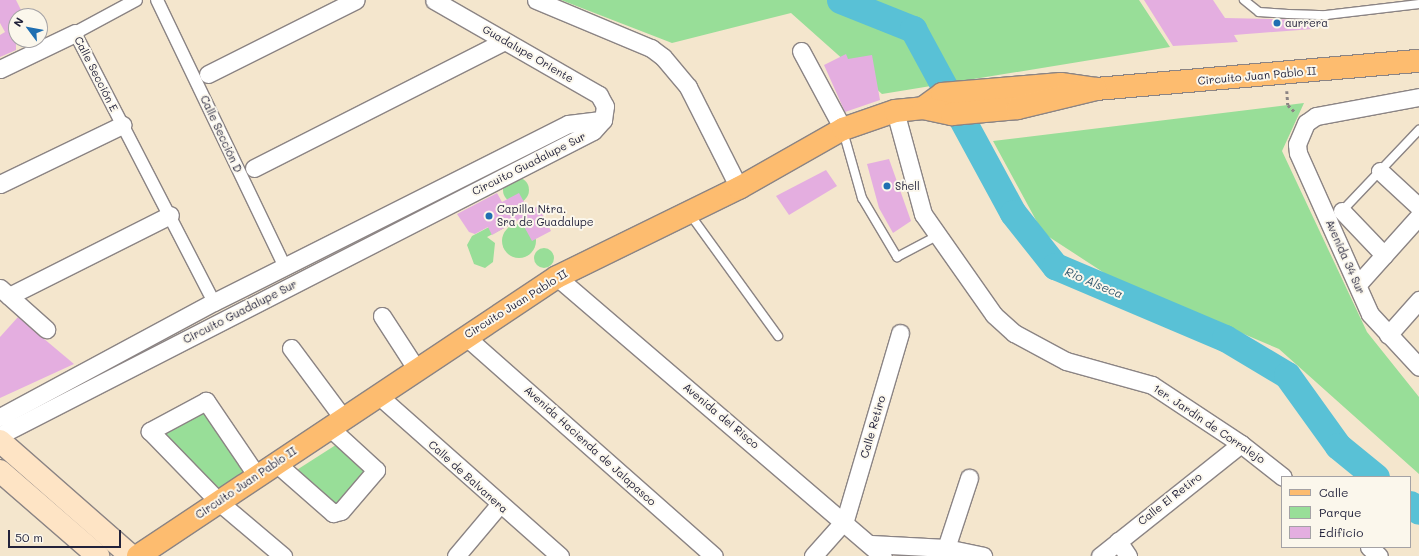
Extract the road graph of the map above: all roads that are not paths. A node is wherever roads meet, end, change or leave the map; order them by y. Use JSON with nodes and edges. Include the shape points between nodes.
{"nodes":[{"id":1,"x":136,"y":0,"type":"edge"},
{"id":2,"x":158,"y":0,"type":"edge"},
{"id":3,"x":356,"y":0,"type":"edge"},
{"id":4,"x":434,"y":0,"type":"edge"},
{"id":5,"x":536,"y":0,"type":"edge"},
{"id":6,"x":1244,"y":0,"type":"edge"},
{"id":7,"x":1419,"y":4,"type":"edge"},
{"id":8,"x":74,"y":33,"type":"junction"},
{"id":9,"x":504,"y":41,"type":"junction"},
{"id":10,"x":801,"y":51,"type":"dead end"},
{"id":11,"x":1419,"y":61,"type":"edge"},
{"id":12,"x":0,"y":69,"type":"edge"},
{"id":13,"x":208,"y":74,"type":"dead end"},
{"id":14,"x":1096,"y":89,"type":"junction"},
{"id":15,"x":1419,"y":97,"type":"edge"},
{"id":16,"x":923,"y":108,"type":"junction"},
{"id":17,"x":895,"y":111,"type":"junction"},
{"id":18,"x":603,"y":120,"type":"junction"},
{"id":19,"x":122,"y":125,"type":"junction"},
{"id":20,"x":843,"y":130,"type":"junction"},
{"id":21,"x":1419,"y":130,"type":"edge"},
{"id":22,"x":254,"y":168,"type":"dead end"},
{"id":23,"x":1380,"y":171,"type":"junction"},
{"id":24,"x":0,"y":184,"type":"edge"},
{"id":25,"x":739,"y":188,"type":"junction"},
{"id":26,"x":1419,"y":207,"type":"edge"},
{"id":27,"x":1342,"y":211,"type":"joint"},
{"id":28,"x":688,"y":212,"type":"junction"},
{"id":29,"x":170,"y":215,"type":"junction"},
{"id":30,"x":1419,"y":216,"type":"edge"},
{"id":31,"x":381,"y":218,"type":"junction"},
{"id":32,"x":390,"y":235,"type":"junction"},
{"id":33,"x":937,"y":236,"type":"junction"},
{"id":34,"x":1384,"y":255,"type":"junction"},
{"id":35,"x":285,"y":267,"type":"junction"},
{"id":36,"x":556,"y":278,"type":"junction"},
{"id":37,"x":1358,"y":284,"type":"junction"},
{"id":38,"x":5,"y":292,"type":"edge"},
{"id":39,"x":1419,"y":300,"type":"edge"},
{"id":40,"x":214,"y":302,"type":"junction"},
{"id":41,"x":382,"y":316,"type":"dead end"},
{"id":42,"x":169,"y":326,"type":"junction"},
{"id":43,"x":46,"y":329,"type":"dead end"},
{"id":44,"x":900,"y":333,"type":"dead end"},
{"id":45,"x":1388,"y":335,"type":"junction"},
{"id":46,"x":465,"y":336,"type":"junction"},
{"id":47,"x":778,"y":336,"type":"dead end"},
{"id":48,"x":179,"y":343,"type":"junction"},
{"id":49,"x":291,"y":348,"type":"dead end"},
{"id":50,"x":1419,"y":367,"type":"edge"},
{"id":51,"x":417,"y":370,"type":"junction"},
{"id":52,"x":378,"y":395,"type":"junction"},
{"id":53,"x":0,"y":417,"type":"edge"},
{"id":54,"x":336,"y":423,"type":"junction"},
{"id":55,"x":0,"y":435,"type":"edge"},
{"id":56,"x":0,"y":441,"type":"edge"},
{"id":57,"x":1241,"y":444,"type":"junction"},
{"id":58,"x":276,"y":463,"type":"junction"},
{"id":59,"x":0,"y":471,"type":"edge"},
{"id":60,"x":257,"y":476,"type":"junction"},
{"id":61,"x":1282,"y":476,"type":"edge"},
{"id":62,"x":969,"y":478,"type":"dead end"},
{"id":63,"x":219,"y":502,"type":"junction"},
{"id":64,"x":498,"y":505,"type":"junction"},
{"id":65,"x":845,"y":520,"type":"junction"},
{"id":66,"x":1118,"y":541,"type":"junction"},
{"id":67,"x":871,"y":544,"type":"junction"},
{"id":68,"x":946,"y":548,"type":"junction"},
{"id":69,"x":1370,"y":548,"type":"edge"},
{"id":70,"x":98,"y":556,"type":"edge"},
{"id":71,"x":131,"y":556,"type":"edge"},
{"id":72,"x":138,"y":556,"type":"edge"},
{"id":73,"x":283,"y":556,"type":"edge"},
{"id":74,"x":456,"y":556,"type":"edge"},
{"id":75,"x":560,"y":556,"type":"edge"},
{"id":76,"x":714,"y":556,"type":"edge"},
{"id":77,"x":813,"y":556,"type":"edge"},
{"id":78,"x":884,"y":556,"type":"edge"},
{"id":79,"x":984,"y":556,"type":"edge"},
{"id":80,"x":1100,"y":556,"type":"edge"},
{"id":81,"x":1128,"y":556,"type":"edge"},
{"id":82,"x":1379,"y":556,"type":"edge"}],
"edges":[{"from":1,"to":8,"type":"street"},
{"from":2,"to":35,"type":"street","name":"Calle Sección D"},
{"from":3,"to":13,"type":"street"},
{"from":4,"to":9,"type":"street","name":"Guadalupe Oriente"},
{"from":5,"to":25,"type":"street","via":[[651,48],[663,57],[688,87]]},
{"from":6,"to":7,"type":"lane","via":[[1259,12],[1288,14],[1326,14]]},
{"from":8,"to":12,"type":"street","name":"Calle Sección E"},
{"from":8,"to":19,"type":"street","name":"Calle Sección E"},
{"from":9,"to":18,"type":"street","name":"Guadalupe Oriente","via":[[599,95],[606,106]]},
{"from":9,"to":22,"type":"street","name":"Calle Sección D"},
{"from":10,"to":20,"type":"street"},
{"from":11,"to":14,"type":"main road","name":"Circuito Juan Pablo II"},
{"from":14,"to":16,"type":"main road","name":"Circuito Juan Pablo II","via":[[1018,108],[952,114]]},
{"from":14,"to":16,"type":"main road","name":"Circuito Juan Pablo II","via":[[1061,84],[942,94]]},
{"from":15,"to":37,"type":"street","name":"Avenida 34 Sur","via":[[1316,116],[1300,133],[1298,153]]},
{"from":16,"to":17,"type":"main road","name":"Circuito Juan Pablo II"},
{"from":17,"to":20,"type":"main road","name":"Circuito Juan Pablo II"},
{"from":17,"to":33,"type":"street","name":"1er. Jardín de Corralejo","via":[[916,195]]},
{"from":18,"to":31,"type":"street","name":"Circuito Guadalupe Sur","via":[[568,124]]},
{"from":18,"to":32,"type":"street","name":"Circuito Guadalupe Sur","via":[[593,131]]},
{"from":19,"to":24,"type":"street","name":"Calle Sección E"},
{"from":19,"to":29,"type":"street","name":"Calle Sección E"},
{"from":20,"to":25,"type":"main road","name":"Circuito Juan Pablo II"},
{"from":20,"to":33,"type":"lane","via":[[862,198],[897,257]]},
{"from":21,"to":23,"type":"lane"},
{"from":23,"to":26,"type":"street"},
{"from":23,"to":27,"type":"lane"},
{"from":25,"to":28,"type":"main road","name":"Circuito Juan Pablo II"},
{"from":27,"to":34,"type":"street"},
{"from":28,"to":36,"type":"main road","name":"Circuito Juan Pablo II"},
{"from":28,"to":47,"type":"lane"},
{"from":29,"to":38,"type":"street"},
{"from":29,"to":40,"type":"street","name":"Calle Sección E"},
{"from":30,"to":34,"type":"street"},
{"from":31,"to":32,"type":"street"},
{"from":31,"to":35,"type":"street","name":"Circuito Guadalupe Sur"},
{"from":32,"to":48,"type":"street","name":"Circuito Guadalupe Sur"},
{"from":33,"to":57,"type":"street","name":"1er. Jardín de Corralejo","via":[[977,295],[1014,333],[1066,361],[1152,385]]},
{"from":34,"to":37,"type":"street"},
{"from":35,"to":40,"type":"street","name":"Circuito Guadalupe Sur"},
{"from":36,"to":46,"type":"main road","name":"Circuito Juan Pablo II"},
{"from":36,"to":65,"type":"street","name":"Avenida del Risco"},
{"from":37,"to":45,"type":"street","name":"Avenida 34 Sur","via":[[1370,314]]},
{"from":38,"to":43,"type":"street"},
{"from":39,"to":45,"type":"street"},
{"from":40,"to":42,"type":"street","name":"Circuito Guadalupe Sur"},
{"from":41,"to":51,"type":"street"},
{"from":42,"to":48,"type":"street"},
{"from":42,"to":53,"type":"street","name":"Circuito Guadalupe Sur"},
{"from":44,"to":65,"type":"street","name":"Calle Retiro"},
{"from":45,"to":50,"type":"street","name":"Avenida 34 Sur"},
{"from":46,"to":51,"type":"main road","name":"Circuito Juan Pablo II"},
{"from":46,"to":76,"type":"street","name":"Avenida Hacienda de Jalapasco"},
{"from":48,"to":55,"type":"street","name":"Circuito Guadalupe Sur"},
{"from":49,"to":54,"type":"street"},
{"from":51,"to":52,"type":"main road","name":"Circuito Juan Pablo II"},
{"from":52,"to":54,"type":"main road","name":"Circuito Juan Pablo II"},
{"from":52,"to":64,"type":"street","name":"Calle de Balvanera"},
{"from":54,"to":58,"type":"main road","name":"Circuito Juan Pablo II"},
{"from":54,"to":58,"type":"street","via":[[376,470],[341,511],[333,513]]},
{"from":56,"to":71,"type":"main road"},
{"from":57,"to":61,"type":"street","name":"1er. Jardín de Corralejo"},
{"from":57,"to":66,"type":"street","name":"Calle El Retiro"},
{"from":58,"to":60,"type":"main road","name":"Circuito Juan Pablo II"},
{"from":59,"to":70,"type":"main road"},
{"from":60,"to":63,"type":"main road","name":"Circuito Juan Pablo II"},
{"from":60,"to":63,"type":"street","via":[[206,401],[151,428],[151,435]]},
{"from":62,"to":68,"type":"street"},
{"from":63,"to":72,"type":"main road","name":"Circuito Juan Pablo II"},
{"from":63,"to":73,"type":"street"},
{"from":64,"to":74,"type":"street"},
{"from":64,"to":75,"type":"street","name":"Calle de Balvanera"},
{"from":65,"to":67,"type":"street","name":"Avenida del Risco"},
{"from":65,"to":77,"type":"street"},
{"from":66,"to":80,"type":"street","name":"Calle El Retiro"},
{"from":66,"to":81,"type":"street"},
{"from":67,"to":68,"type":"street"},
{"from":67,"to":78,"type":"street","name":"Avenida del Risco"},
{"from":68,"to":79,"type":"street"},
{"from":69,"to":82,"type":"street"}]}
